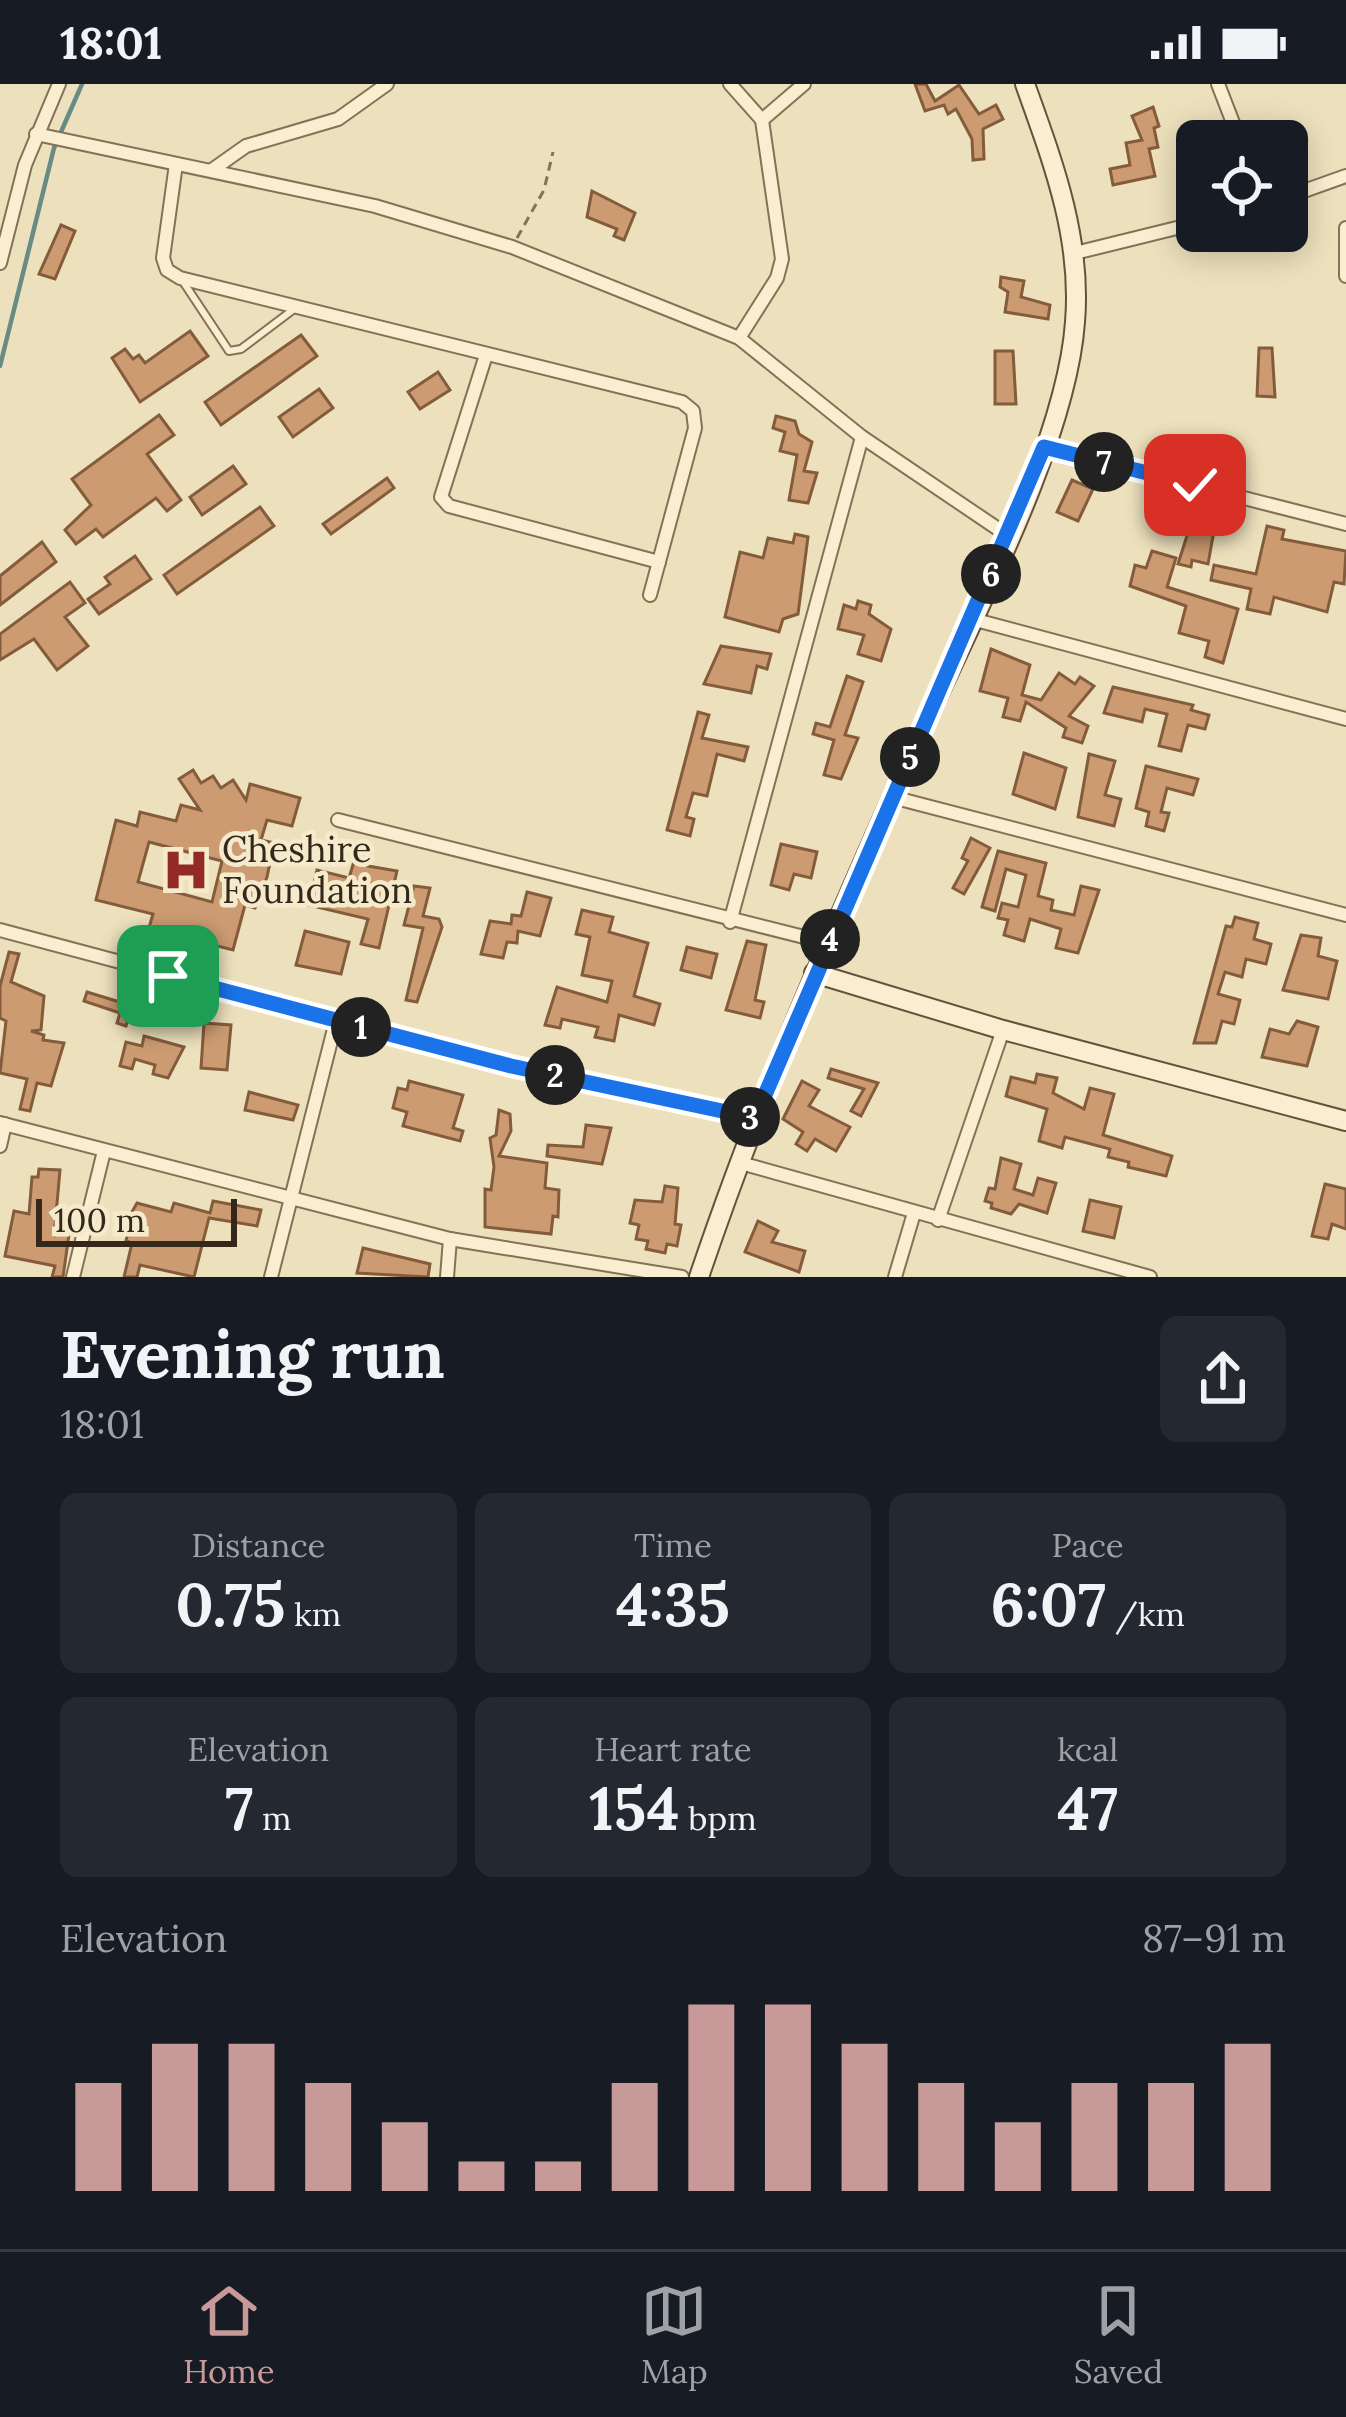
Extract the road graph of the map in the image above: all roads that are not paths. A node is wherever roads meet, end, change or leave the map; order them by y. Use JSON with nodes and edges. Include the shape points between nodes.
{"nodes":[{"id":1,"x":58,"y":84,"type":"edge"},
{"id":2,"x":387,"y":84,"type":"edge"},
{"id":3,"x":730,"y":84,"type":"edge"},
{"id":4,"x":804,"y":84,"type":"edge"},
{"id":5,"x":1025,"y":84,"type":"edge"},
{"id":6,"x":1219,"y":84,"type":"edge"},
{"id":7,"x":762,"y":120,"type":"junction"},
{"id":8,"x":1232,"y":120,"type":"edge"},
{"id":9,"x":37,"y":134,"type":"junction"},
{"id":10,"x":176,"y":164,"type":"junction"},
{"id":11,"x":212,"y":170,"type":"junction"},
{"id":12,"x":1346,"y":176,"type":"edge"},
{"id":13,"x":1308,"y":189,"type":"edge"},
{"id":14,"x":15,"y":207,"type":"junction"},
{"id":15,"x":0,"y":218,"type":"edge"},
{"id":16,"x":1176,"y":228,"type":"edge"},
{"id":17,"x":1346,"y":228,"type":"edge"},
{"id":18,"x":1075,"y":253,"type":"junction"},
{"id":19,"x":0,"y":263,"type":"edge"},
{"id":20,"x":1346,"y":275,"type":"edge"},
{"id":21,"x":180,"y":278,"type":"junction"},
{"id":22,"x":297,"y":307,"type":"junction"},
{"id":23,"x":739,"y":338,"type":"junction"},
{"id":24,"x":486,"y":355,"type":"junction"},
{"id":25,"x":862,"y":436,"type":"junction"},
{"id":26,"x":1044,"y":447,"type":"junction"},
{"id":27,"x":1346,"y":524,"type":"edge"},
{"id":28,"x":1007,"y":536,"type":"junction"},
{"id":29,"x":659,"y":562,"type":"junction"},
{"id":30,"x":650,"y":595,"type":"dead end"},
{"id":31,"x":972,"y":619,"type":"junction"},
{"id":32,"x":1345,"y":714,"type":"edge"},
{"id":33,"x":892,"y":797,"type":"junction"},
{"id":34,"x":338,"y":820,"type":"dead end"},
{"id":35,"x":1346,"y":915,"type":"edge"},
{"id":36,"x":730,"y":922,"type":"junction"},
{"id":37,"x":0,"y":930,"type":"edge"},
{"id":38,"x":828,"y":943,"type":"junction"},
{"id":39,"x":814,"y":973,"type":"junction"},
{"id":40,"x":336,"y":1021,"type":"junction"},
{"id":41,"x":1003,"y":1030,"type":"junction"},
{"id":42,"x":755,"y":1118,"type":"junction"},
{"id":43,"x":1346,"y":1121,"type":"edge"},
{"id":44,"x":3,"y":1123,"type":"edge"},
{"id":45,"x":0,"y":1146,"type":"edge"},
{"id":46,"x":104,"y":1151,"type":"junction"},
{"id":47,"x":737,"y":1162,"type":"junction"},
{"id":48,"x":289,"y":1196,"type":"junction"},
{"id":49,"x":914,"y":1213,"type":"junction"},
{"id":50,"x":938,"y":1220,"type":"junction"},
{"id":51,"x":450,"y":1239,"type":"junction"},
{"id":52,"x":1104,"y":1272,"type":"edge"},
{"id":53,"x":73,"y":1277,"type":"edge"},
{"id":54,"x":271,"y":1277,"type":"edge"},
{"id":55,"x":446,"y":1277,"type":"edge"},
{"id":56,"x":682,"y":1277,"type":"edge"},
{"id":57,"x":699,"y":1277,"type":"edge"},
{"id":58,"x":896,"y":1277,"type":"edge"},
{"id":59,"x":1150,"y":1277,"type":"edge"}],
"edges":[{"from":1,"to":9,"type":"street"},
{"from":2,"to":11,"type":"street","via":[[338,119],[246,146]]},
{"from":3,"to":7,"type":"street"},
{"from":4,"to":7,"type":"street"},
{"from":5,"to":18,"type":"street"},
{"from":6,"to":8,"type":"street"},
{"from":7,"to":23,"type":"street","via":[[782,259]]},
{"from":9,"to":10,"type":"street"},
{"from":9,"to":14,"type":"street"},
{"from":10,"to":11,"type":"street"},
{"from":10,"to":21,"type":"street","via":[[163,258]]},
{"from":11,"to":23,"type":"street","via":[[512,247]]},
{"from":12,"to":13,"type":"street"},
{"from":14,"to":15,"type":"street"},
{"from":14,"to":19,"type":"street"},
{"from":16,"to":18,"type":"street"},
{"from":17,"to":20,"type":"street"},
{"from":18,"to":26,"type":"street","via":[[1068,374]]},
{"from":21,"to":22,"type":"street"},
{"from":21,"to":22,"type":"lane","via":[[229,351]]},
{"from":22,"to":24,"type":"street"},
{"from":23,"to":25,"type":"street"},
{"from":24,"to":29,"type":"street","via":[[693,411]]},
{"from":24,"to":29,"type":"street","via":[[440,493],[445,502]]},
{"from":25,"to":28,"type":"street"},
{"from":25,"to":36,"type":"street"},
{"from":26,"to":27,"type":"street"},
{"from":26,"to":28,"type":"street"},
{"from":28,"to":31,"type":"street"},
{"from":29,"to":30,"type":"street"},
{"from":31,"to":32,"type":"street"},
{"from":31,"to":33,"type":"street"},
{"from":33,"to":35,"type":"street"},
{"from":33,"to":38,"type":"street"},
{"from":34,"to":36,"type":"street"},
{"from":36,"to":38,"type":"street"},
{"from":37,"to":40,"type":"street"},
{"from":38,"to":39,"type":"street"},
{"from":39,"to":41,"type":"street"},
{"from":39,"to":42,"type":"street"},
{"from":40,"to":42,"type":"street"},
{"from":40,"to":48,"type":"street"},
{"from":41,"to":43,"type":"street"},
{"from":41,"to":50,"type":"street"},
{"from":42,"to":47,"type":"street"},
{"from":44,"to":45,"type":"street"},
{"from":44,"to":46,"type":"street"},
{"from":46,"to":48,"type":"street"},
{"from":46,"to":53,"type":"street"},
{"from":47,"to":49,"type":"street"},
{"from":47,"to":57,"type":"street"},
{"from":48,"to":51,"type":"street"},
{"from":48,"to":54,"type":"street"},
{"from":49,"to":50,"type":"street"},
{"from":49,"to":58,"type":"street"},
{"from":50,"to":52,"type":"street"},
{"from":51,"to":55,"type":"street"},
{"from":51,"to":56,"type":"street"},
{"from":52,"to":59,"type":"street"}]}
